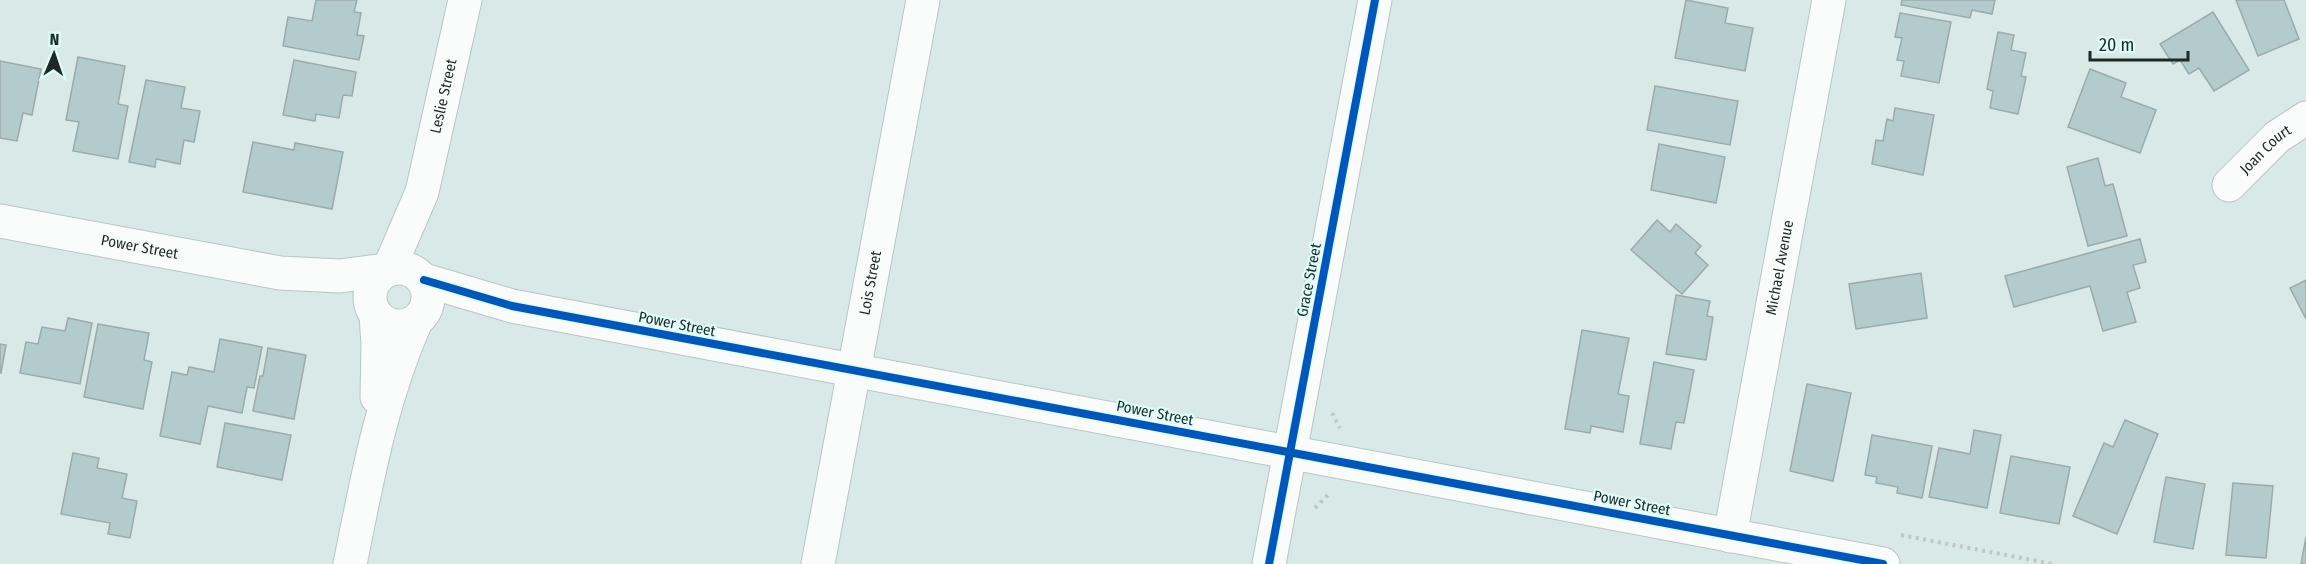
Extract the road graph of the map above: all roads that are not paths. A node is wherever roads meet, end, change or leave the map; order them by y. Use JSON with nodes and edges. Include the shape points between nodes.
{"nodes":[{"id":1,"x":465,"y":0,"type":"edge"},
{"id":2,"x":923,"y":0,"type":"edge"},
{"id":3,"x":1375,"y":0,"type":"edge"},
{"id":4,"x":1829,"y":0,"type":"edge"},
{"id":5,"x":2306,"y":118,"type":"edge"},
{"id":6,"x":2229,"y":185,"type":"dead end"},
{"id":7,"x":422,"y":192,"type":"junction"},
{"id":8,"x":0,"y":221,"type":"edge"},
{"id":9,"x":388,"y":269,"type":"junction"},
{"id":10,"x":280,"y":273,"type":"junction"},
{"id":11,"x":422,"y":278,"type":"junction"},
{"id":12,"x":512,"y":306,"type":"junction"},
{"id":13,"x":375,"y":313,"type":"junction"},
{"id":14,"x":417,"y":320,"type":"junction"},
{"id":15,"x":854,"y":370,"type":"junction"},
{"id":16,"x":374,"y":441,"type":"junction"},
{"id":17,"x":1290,"y":452,"type":"junction"},
{"id":18,"x":1730,"y":536,"type":"junction"},
{"id":19,"x":350,"y":564,"type":"edge"},
{"id":20,"x":818,"y":564,"type":"edge"},
{"id":21,"x":1269,"y":564,"type":"edge"},
{"id":22,"x":1883,"y":564,"type":"edge"}],
"edges":[{"from":1,"to":7,"type":"street","name":"Leslie Street"},
{"from":2,"to":15,"type":"street","name":"Lois Street"},
{"from":3,"to":17,"type":"street","name":"Grace Street"},
{"from":4,"to":18,"type":"street","name":"Michael Avenue"},
{"from":5,"to":6,"type":"street","name":"Joan Court","via":[[2277,137]]},
{"from":7,"to":9,"type":"street","name":"Leslie Street"},
{"from":7,"to":11,"type":"street","name":"Leslie Street"},
{"from":8,"to":10,"type":"street","name":"Power Street"},
{"from":9,"to":10,"type":"street","name":"Power Street","via":[[340,276]]},
{"from":9,"to":11,"type":"street","via":[[406,268]]},
{"from":9,"to":13,"type":"street","via":[[378,276],[370,293]]},
{"from":10,"to":13,"type":"street","name":"Power Street"},
{"from":11,"to":12,"type":"street","name":"Power Street"},
{"from":11,"to":14,"type":"street","via":[[429,296],[425,312]]},
{"from":12,"to":14,"type":"street","name":"Power Street","via":[[438,312]]},
{"from":12,"to":15,"type":"street","name":"Power Street"},
{"from":13,"to":14,"type":"street","via":[[390,325]]},
{"from":13,"to":16,"type":"street","via":[[378,376]]},
{"from":14,"to":16,"type":"street"},
{"from":15,"to":17,"type":"street","name":"Power Street"},
{"from":15,"to":20,"type":"street","name":"Lois Street"},
{"from":16,"to":19,"type":"street"},
{"from":17,"to":18,"type":"street","name":"Power Street"},
{"from":17,"to":21,"type":"street","name":"Grace Street"},
{"from":18,"to":22,"type":"street","name":"Power Street"}]}
